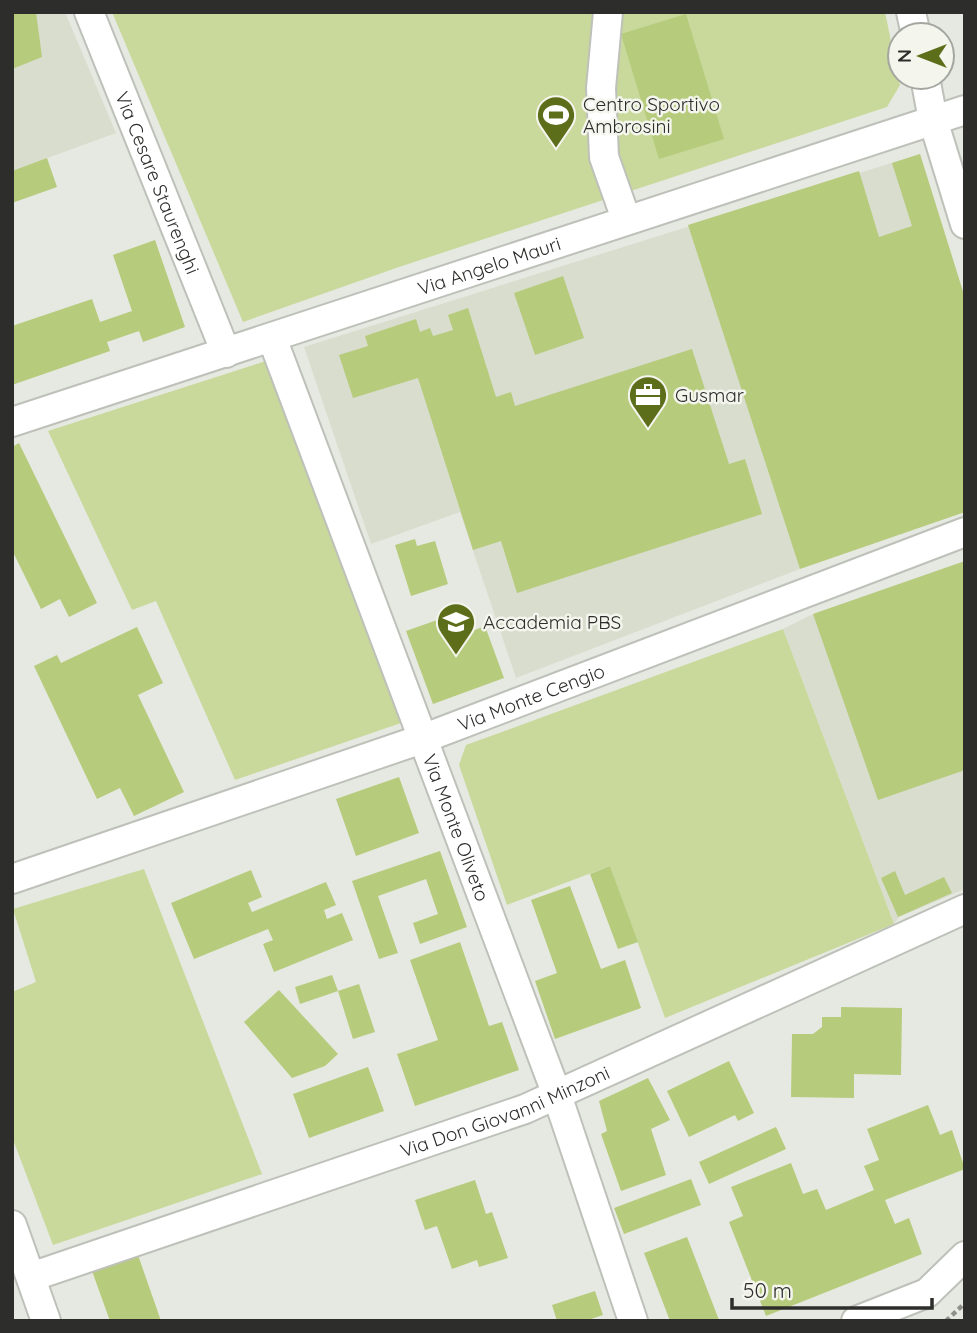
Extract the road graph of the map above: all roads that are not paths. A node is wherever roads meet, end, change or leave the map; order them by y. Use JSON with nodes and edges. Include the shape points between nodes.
{"nodes":[{"id":1,"x":89,"y":12,"type":"edge"},
{"id":2,"x":608,"y":12,"type":"edge"},
{"id":3,"x":928,"y":91,"type":"edge"},
{"id":4,"x":965,"y":110,"type":"edge"},
{"id":5,"x":933,"y":120,"type":"junction"},
{"id":6,"x":626,"y":219,"type":"junction"},
{"id":7,"x":965,"y":224,"type":"edge"},
{"id":8,"x":272,"y":338,"type":"junction"},
{"id":9,"x":226,"y":353,"type":"junction"},
{"id":10,"x":12,"y":422,"type":"edge"},
{"id":11,"x":965,"y":532,"type":"edge"},
{"id":12,"x":422,"y":739,"type":"junction"},
{"id":13,"x":12,"y":879,"type":"edge"},
{"id":14,"x":965,"y":909,"type":"edge"},
{"id":15,"x":557,"y":1096,"type":"junction"},
{"id":16,"x":12,"y":1225,"type":"edge"},
{"id":17,"x":965,"y":1256,"type":"edge"},
{"id":18,"x":31,"y":1277,"type":"junction"},
{"id":19,"x":46,"y":1321,"type":"edge"},
{"id":20,"x":633,"y":1321,"type":"edge"},
{"id":21,"x":856,"y":1321,"type":"edge"}],
"edges":[{"from":1,"to":9,"type":"street","name":"Via Cesare Staurenghi"},
{"from":2,"to":6,"type":"street","via":[[601,89],[604,157]]},
{"from":3,"to":5,"type":"street"},
{"from":4,"to":5,"type":"street","name":"Via Angelo Mauri"},
{"from":5,"to":6,"type":"street","name":"Via Angelo Mauri"},
{"from":5,"to":7,"type":"street"},
{"from":6,"to":8,"type":"street","name":"Via Angelo Mauri"},
{"from":8,"to":9,"type":"street","name":"Via Angelo Mauri"},
{"from":8,"to":12,"type":"street","name":"Via Monte Oliveto"},
{"from":9,"to":10,"type":"street","name":"Via Angelo Mauri"},
{"from":11,"to":12,"type":"street","name":"Via Monte Cengio"},
{"from":12,"to":13,"type":"street","name":"Via Monte Cengio"},
{"from":12,"to":15,"type":"street","name":"Via Monte Oliveto"},
{"from":14,"to":15,"type":"street","name":"Via Don Giovanni Minzoni"},
{"from":15,"to":18,"type":"street","name":"Via Don Giovanni Minzoni"},
{"from":15,"to":20,"type":"street","name":"Via Monte Oliveto"},
{"from":16,"to":18,"type":"street"},
{"from":17,"to":21,"type":"street","via":[[927,1293]]},
{"from":18,"to":19,"type":"street"}]}
